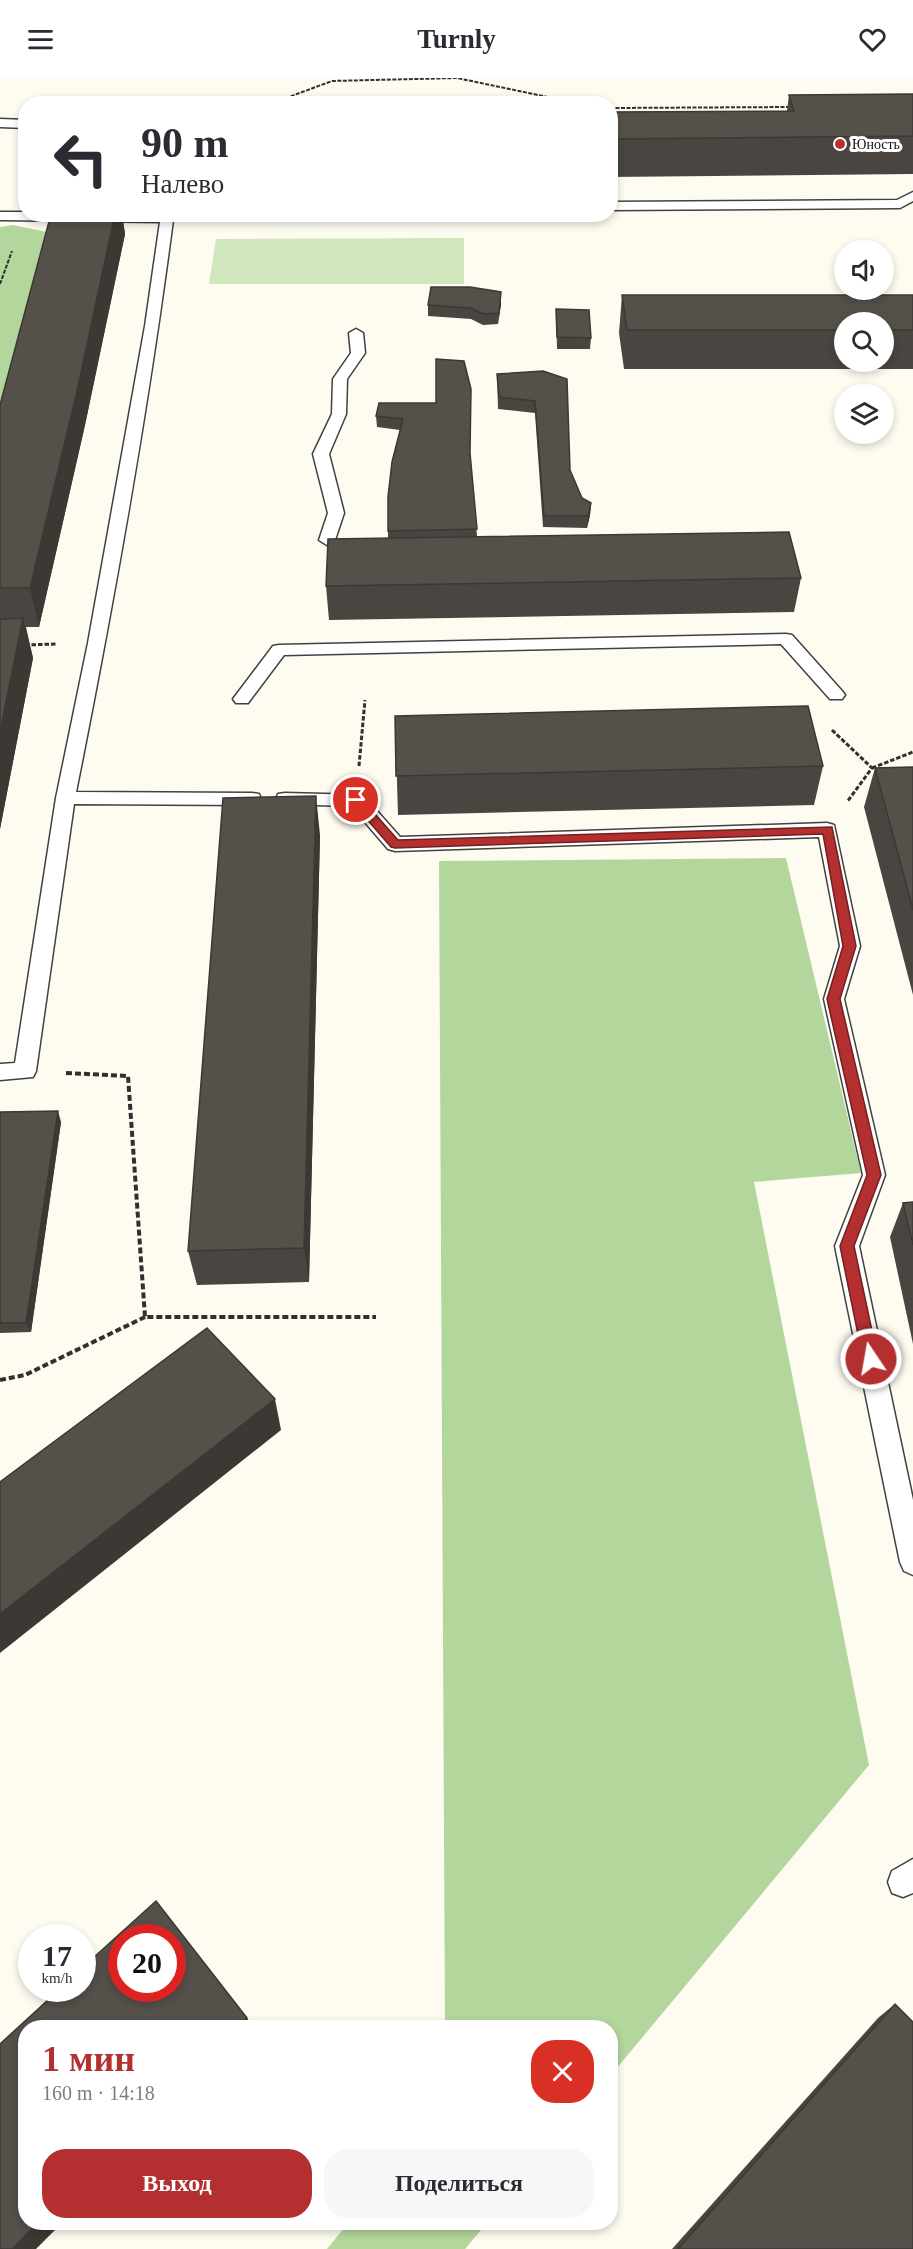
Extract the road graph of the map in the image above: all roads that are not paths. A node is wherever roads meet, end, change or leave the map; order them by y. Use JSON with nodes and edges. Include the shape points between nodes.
{"nodes":[{"id":1,"x":0,"y":123,"type":"edge"},
{"id":2,"x":18,"y":124,"type":"edge"},
{"id":3,"x":913,"y":196,"type":"edge"},
{"id":4,"x":618,"y":206,"type":"edge"},
{"id":5,"x":0,"y":216,"type":"edge"},
{"id":6,"x":18,"y":216,"type":"edge"},
{"id":7,"x":171,"y":222,"type":"edge"},
{"id":8,"x":356,"y":333,"type":"dead end"},
{"id":9,"x":327,"y":540,"type":"edge"},
{"id":10,"x":836,"y":695,"type":"dead end"},
{"id":11,"x":242,"y":699,"type":"dead end"},
{"id":12,"x":65,"y":798,"type":"junction"},
{"id":13,"x":0,"y":1072,"type":"edge"},
{"id":14,"x":913,"y":1562,"type":"edge"}],
"edges":[{"from":1,"to":2,"type":"lane"},
{"from":3,"to":4,"type":"lane","via":[[900,204]]},
{"from":5,"to":6,"type":"lane"},
{"from":7,"to":12,"type":"lane","via":[[97,643]]},
{"from":8,"to":9,"type":"lane","via":[[358,353],[340,379],[339,414],[321,454],[336,513]]},
{"from":10,"to":11,"type":"lane","via":[[786,639],[279,650]]},
{"from":12,"to":13,"type":"lane","via":[[25,1071]]},
{"from":12,"to":14,"type":"lane","via":[[356,800],[395,844],[828,830],[850,946],[834,999],[874,1175],[847,1246]]}]}
